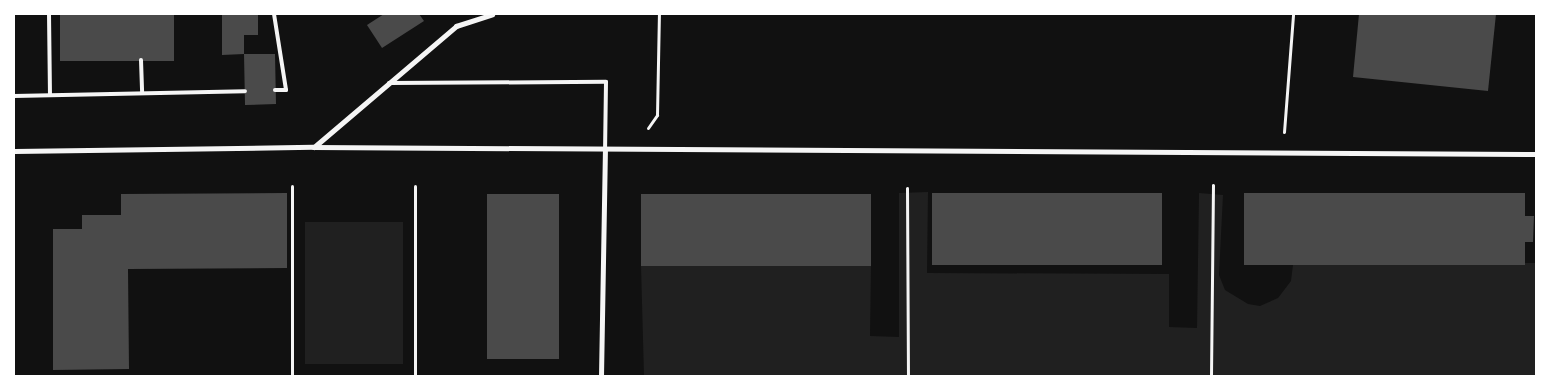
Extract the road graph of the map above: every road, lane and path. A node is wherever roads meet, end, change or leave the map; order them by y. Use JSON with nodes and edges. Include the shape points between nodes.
{"nodes":[{"id":1,"x":49,"y":14,"type":"edge"},
{"id":2,"x":274,"y":14,"type":"edge"},
{"id":3,"x":492,"y":14,"type":"edge"},
{"id":4,"x":1293,"y":14,"type":"edge"},
{"id":5,"x":141,"y":60,"type":"dead end"},
{"id":6,"x":389,"y":83,"type":"junction"},
{"id":7,"x":275,"y":90,"type":"dead end"},
{"id":8,"x":245,"y":91,"type":"dead end"},
{"id":9,"x":142,"y":93,"type":"junction"},
{"id":10,"x":50,"y":95,"type":"junction"},
{"id":11,"x":14,"y":96,"type":"edge"},
{"id":12,"x":1284,"y":132,"type":"dead end"},
{"id":13,"x":313,"y":147,"type":"junction"},
{"id":14,"x":605,"y":150,"type":"junction"},
{"id":15,"x":14,"y":151,"type":"edge"},
{"id":16,"x":1536,"y":154,"type":"edge"},
{"id":17,"x":1213,"y":185,"type":"dead end"},
{"id":18,"x":292,"y":186,"type":"dead end"},
{"id":19,"x":415,"y":186,"type":"dead end"},
{"id":20,"x":907,"y":188,"type":"dead end"},
{"id":21,"x":292,"y":376,"type":"edge"},
{"id":22,"x":415,"y":376,"type":"edge"},
{"id":23,"x":601,"y":376,"type":"edge"},
{"id":24,"x":908,"y":376,"type":"edge"},
{"id":25,"x":1211,"y":376,"type":"edge"}],
"edges":[{"from":1,"to":10,"type":"lane"},
{"from":2,"to":7,"type":"lane","via":[[286,90]]},
{"from":3,"to":6,"type":"street","via":[[456,26]]},
{"from":4,"to":12,"type":"path"},
{"from":5,"to":9,"type":"lane"},
{"from":6,"to":13,"type":"street"},
{"from":6,"to":14,"type":"lane","via":[[606,82]]},
{"from":8,"to":9,"type":"lane"},
{"from":9,"to":10,"type":"lane"},
{"from":10,"to":11,"type":"lane"},
{"from":13,"to":14,"type":"street"},
{"from":13,"to":15,"type":"street"},
{"from":14,"to":16,"type":"street"},
{"from":14,"to":23,"type":"street"},
{"from":17,"to":25,"type":"path"},
{"from":18,"to":21,"type":"path"},
{"from":19,"to":22,"type":"path"},
{"from":20,"to":24,"type":"path"}]}
